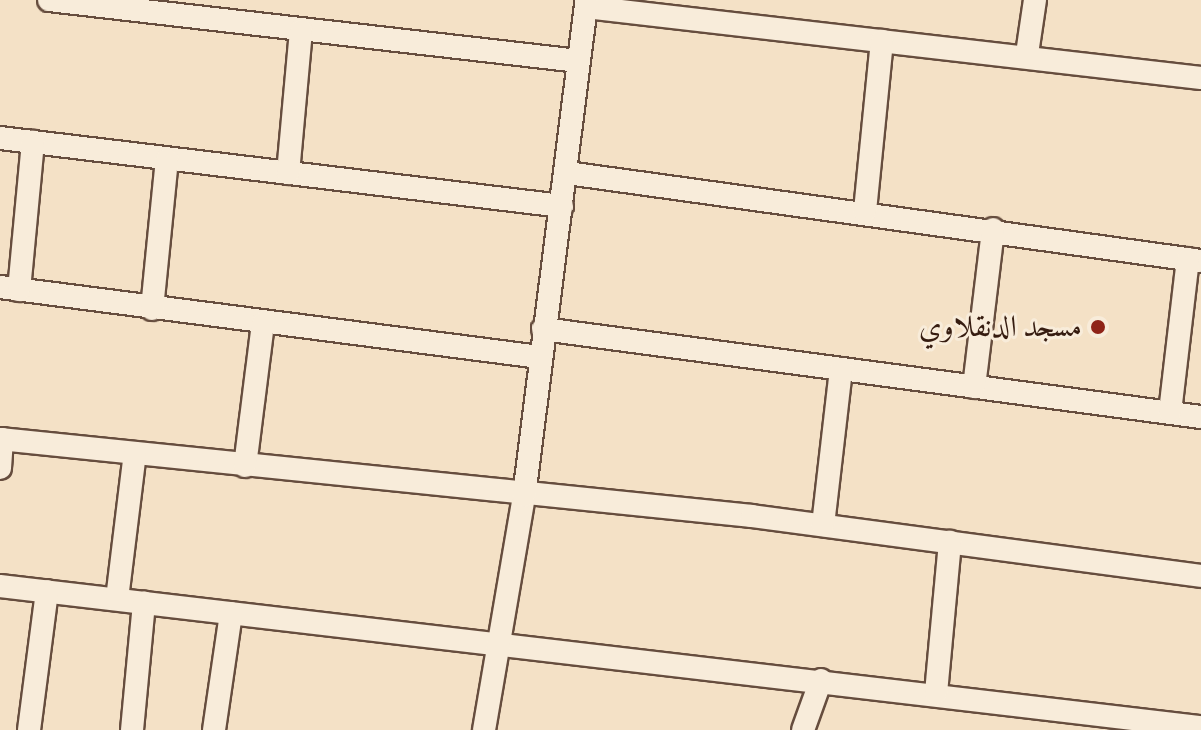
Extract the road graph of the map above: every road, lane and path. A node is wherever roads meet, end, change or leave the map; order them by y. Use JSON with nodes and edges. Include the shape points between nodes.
{"nodes":[{"id":1,"x":55,"y":0,"type":"edge"},
{"id":2,"x":1035,"y":0,"type":"edge"},
{"id":3,"x":586,"y":3,"type":"edge"},
{"id":4,"x":188,"y":8,"type":"edge"},
{"id":5,"x":301,"y":31,"type":"junction"},
{"id":6,"x":882,"y":41,"type":"junction"},
{"id":7,"x":1027,"y":54,"type":"junction"},
{"id":8,"x":579,"y":61,"type":"junction"},
{"id":9,"x":1201,"y":78,"type":"edge"},
{"id":10,"x":0,"y":138,"type":"edge"},
{"id":11,"x":33,"y":142,"type":"junction"},
{"id":12,"x":167,"y":160,"type":"junction"},
{"id":13,"x":288,"y":173,"type":"junction"},
{"id":14,"x":567,"y":173,"type":"junction"},
{"id":15,"x":562,"y":206,"type":"junction"},
{"id":16,"x":865,"y":211,"type":"junction"},
{"id":17,"x":993,"y":229,"type":"junction"},
{"id":18,"x":1194,"y":260,"type":"edge"},
{"id":19,"x":9,"y":288,"type":"edge"},
{"id":20,"x":152,"y":309,"type":"junction"},
{"id":21,"x":263,"y":323,"type":"junction"},
{"id":22,"x":543,"y":329,"type":"junction"},
{"id":23,"x":540,"y":357,"type":"junction"},
{"id":24,"x":841,"y":369,"type":"junction"},
{"id":25,"x":974,"y":387,"type":"junction"},
{"id":26,"x":1170,"y":412,"type":"junction"},
{"id":27,"x":1201,"y":417,"type":"edge"},
{"id":28,"x":1,"y":439,"type":"edge"},
{"id":29,"x":135,"y":453,"type":"junction"},
{"id":30,"x":245,"y":466,"type":"junction"},
{"id":31,"x":0,"y":468,"type":"edge"},
{"id":32,"x":524,"y":496,"type":"junction"},
{"id":33,"x":823,"y":525,"type":"junction"},
{"id":34,"x":950,"y":542,"type":"junction"},
{"id":35,"x":1201,"y":576,"type":"edge"},
{"id":36,"x":0,"y":586,"type":"edge"},
{"id":37,"x":47,"y":591,"type":"junction"},
{"id":38,"x":117,"y":599,"type":"junction"},
{"id":39,"x":144,"y":603,"type":"junction"},
{"id":40,"x":231,"y":613,"type":"junction"},
{"id":41,"x":500,"y":646,"type":"junction"},
{"id":42,"x":821,"y":680,"type":"junction"},
{"id":43,"x":936,"y":693,"type":"junction"},
{"id":44,"x":1201,"y":727,"type":"edge"},
{"id":45,"x":29,"y":730,"type":"edge"},
{"id":46,"x":132,"y":730,"type":"edge"},
{"id":47,"x":214,"y":730,"type":"edge"},
{"id":48,"x":484,"y":730,"type":"edge"},
{"id":49,"x":803,"y":730,"type":"edge"}],
"edges":[{"from":1,"to":4,"type":"street"},
{"from":2,"to":7,"type":"street"},
{"from":3,"to":6,"type":"street"},
{"from":3,"to":8,"type":"street"},
{"from":4,"to":5,"type":"street"},
{"from":5,"to":8,"type":"street"},
{"from":5,"to":13,"type":"street"},
{"from":6,"to":7,"type":"street"},
{"from":6,"to":16,"type":"street"},
{"from":7,"to":9,"type":"street"},
{"from":8,"to":14,"type":"street"},
{"from":10,"to":11,"type":"street"},
{"from":11,"to":12,"type":"street"},
{"from":11,"to":19,"type":"street"},
{"from":12,"to":13,"type":"street"},
{"from":12,"to":20,"type":"street"},
{"from":13,"to":15,"type":"street"},
{"from":14,"to":15,"type":"street"},
{"from":14,"to":16,"type":"street"},
{"from":15,"to":22,"type":"street"},
{"from":16,"to":17,"type":"street"},
{"from":17,"to":18,"type":"street"},
{"from":17,"to":25,"type":"street"},
{"from":18,"to":26,"type":"street"},
{"from":19,"to":20,"type":"street"},
{"from":20,"to":21,"type":"street"},
{"from":21,"to":23,"type":"street"},
{"from":21,"to":30,"type":"street"},
{"from":22,"to":23,"type":"street"},
{"from":22,"to":24,"type":"street"},
{"from":23,"to":32,"type":"street"},
{"from":24,"to":25,"type":"street"},
{"from":24,"to":33,"type":"street"},
{"from":25,"to":26,"type":"street"},
{"from":26,"to":27,"type":"street"},
{"from":28,"to":29,"type":"street"},
{"from":28,"to":31,"type":"street"},
{"from":29,"to":30,"type":"street"},
{"from":29,"to":38,"type":"street"},
{"from":30,"to":32,"type":"street"},
{"from":32,"to":33,"type":"street"},
{"from":32,"to":41,"type":"street"},
{"from":33,"to":34,"type":"street"},
{"from":34,"to":35,"type":"street"},
{"from":34,"to":43,"type":"street"},
{"from":36,"to":37,"type":"street"},
{"from":37,"to":38,"type":"street"},
{"from":37,"to":45,"type":"street"},
{"from":38,"to":39,"type":"street"},
{"from":39,"to":40,"type":"street"},
{"from":39,"to":46,"type":"street"},
{"from":40,"to":41,"type":"street"},
{"from":40,"to":47,"type":"street"},
{"from":41,"to":42,"type":"street"},
{"from":41,"to":48,"type":"street"},
{"from":42,"to":43,"type":"street"},
{"from":42,"to":49,"type":"street"},
{"from":43,"to":44,"type":"street"}]}
